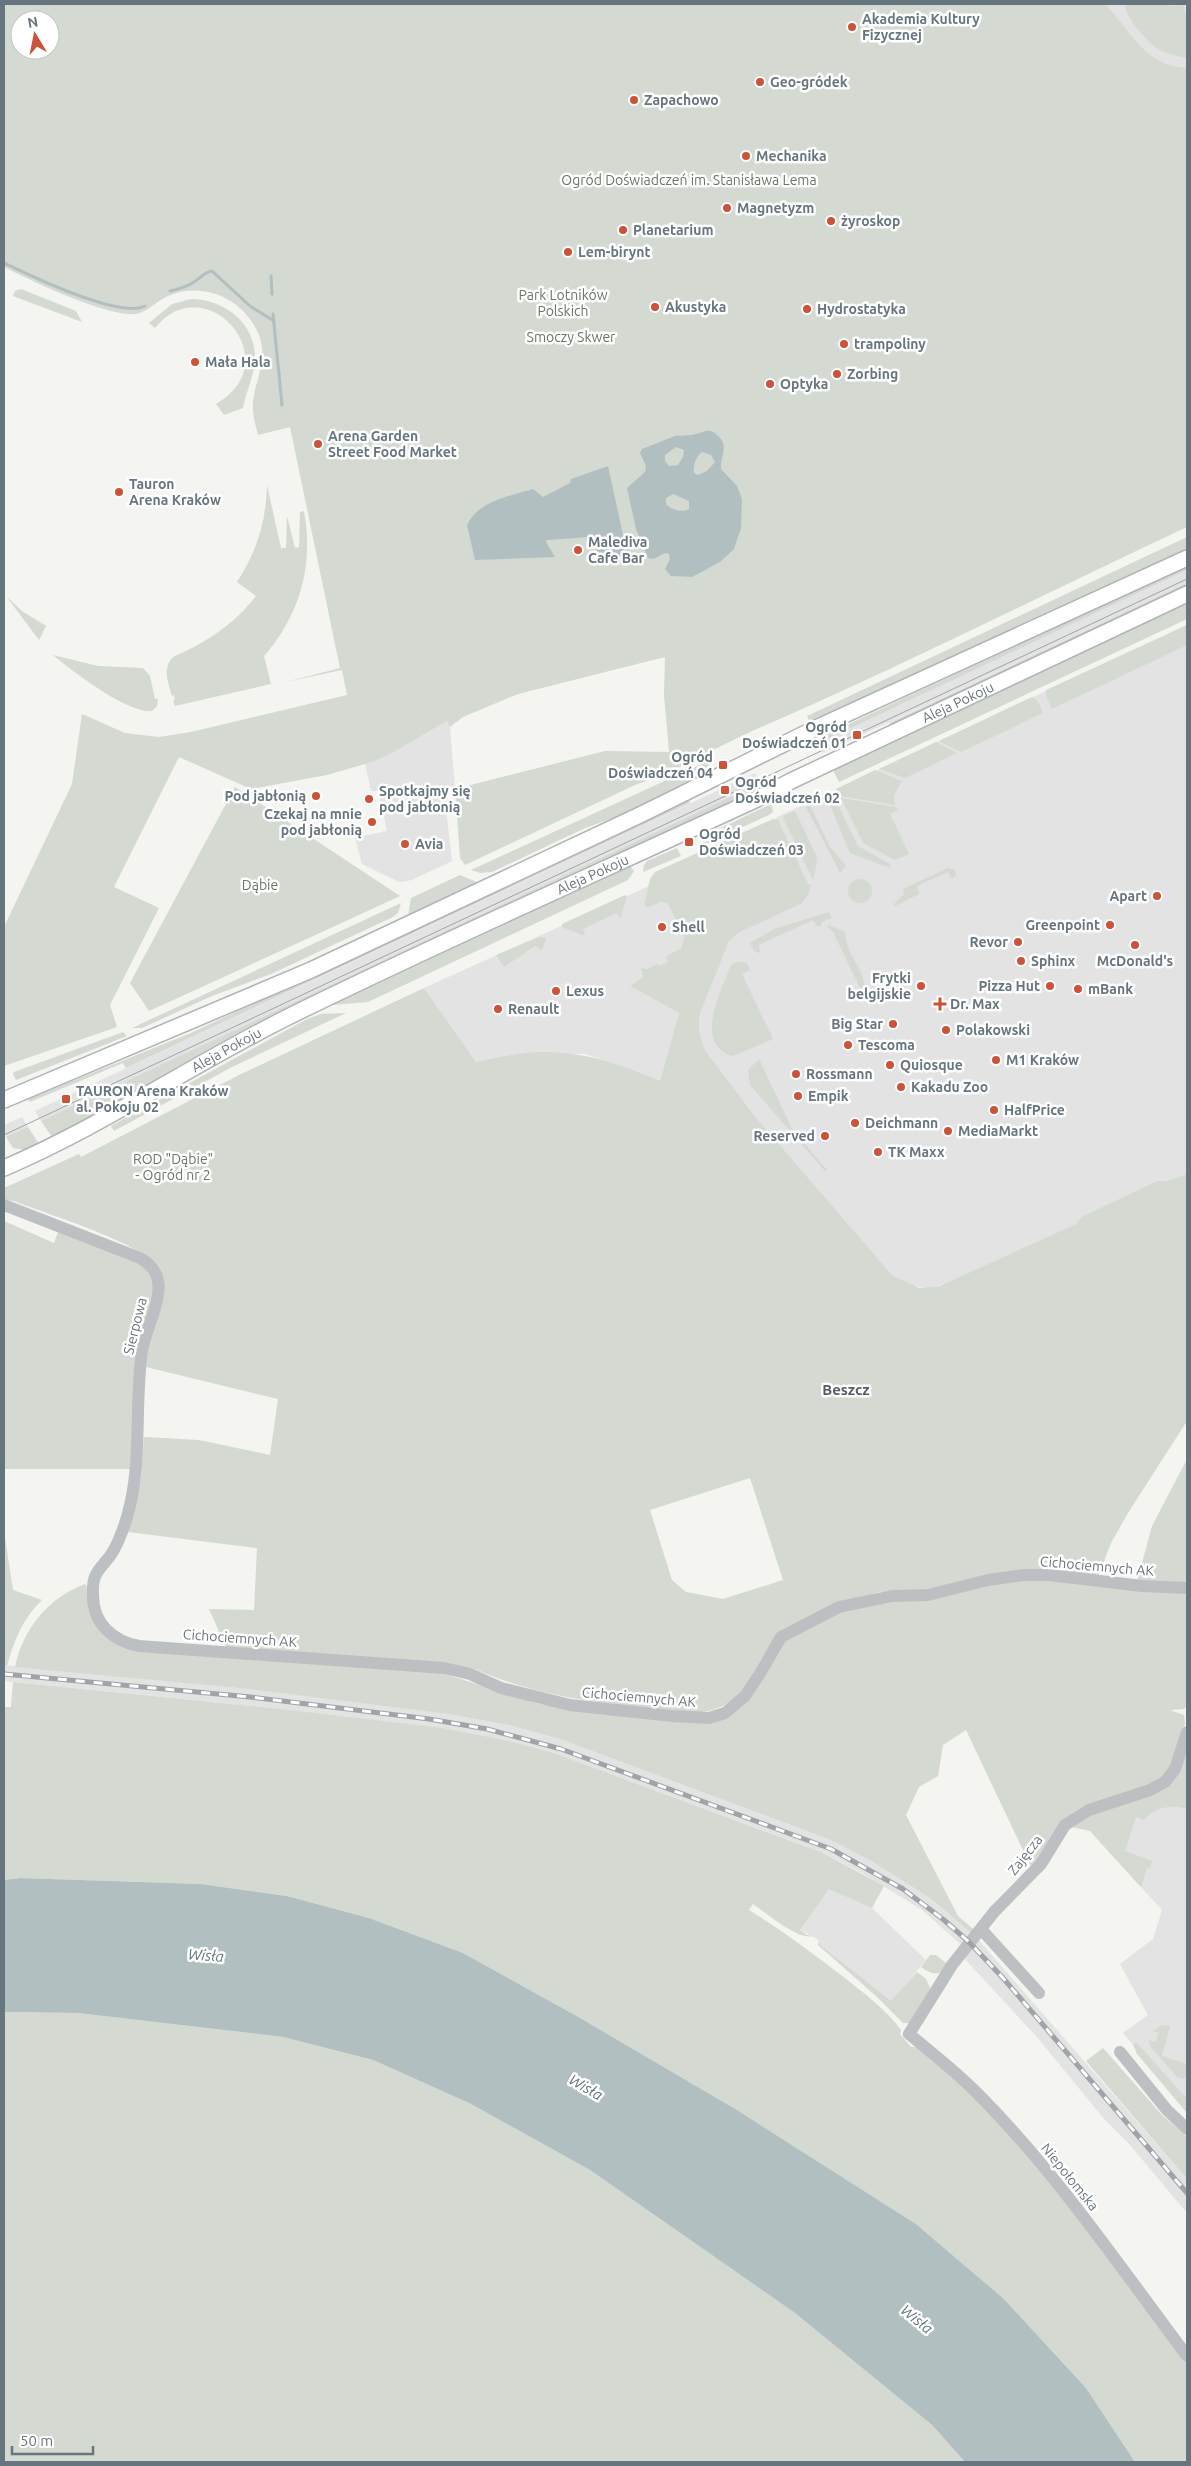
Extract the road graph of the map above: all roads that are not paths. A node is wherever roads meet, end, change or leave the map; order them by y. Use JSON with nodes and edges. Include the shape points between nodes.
{"nodes":[{"id":1,"x":1187,"y":558,"type":"edge"},
{"id":2,"x":1187,"y":594,"type":"edge"},
{"id":3,"x":4,"y":1100,"type":"edge"},
{"id":4,"x":34,"y":1155,"type":"junction"},
{"id":5,"x":4,"y":1156,"type":"edge"},
{"id":6,"x":4,"y":1168,"type":"edge"},
{"id":7,"x":4,"y":1205,"type":"edge"},
{"id":8,"x":94,"y":1574,"type":"joint"},
{"id":9,"x":1187,"y":1588,"type":"edge"},
{"id":10,"x":1187,"y":1732,"type":"edge"},
{"id":11,"x":981,"y":1929,"type":"junction"},
{"id":12,"x":1039,"y":1993,"type":"dead end"},
{"id":13,"x":909,"y":2034,"type":"joint"},
{"id":14,"x":1120,"y":2052,"type":"dead end"},
{"id":15,"x":1187,"y":2129,"type":"edge"},
{"id":16,"x":1187,"y":2356,"type":"edge"}],
"edges":[{"from":1,"to":3,"type":"main road","via":[[816,728],[311,970]]},
{"from":2,"to":4,"type":"main road","name":"Aleja Pokoju","via":[[791,781],[758,800],[291,1015]]},
{"from":4,"to":5,"type":"main road"},
{"from":4,"to":6,"type":"main road","name":"Aleja Pokoju"},
{"from":7,"to":8,"type":"street","name":"Sierpowa","via":[[140,1258],[150,1266],[158,1281],[158,1297],[144,1337],[141,1360],[136,1470],[130,1506],[111,1555]]},
{"from":8,"to":9,"type":"street","name":"Cichociemnych AK","via":[[93,1604],[99,1621],[112,1635],[132,1645],[444,1668],[470,1674],[501,1688],[570,1705],[700,1718],[725,1713],[739,1701],[781,1637],[839,1607],[864,1600],[928,1594],[1023,1575]]},
{"from":10,"to":11,"type":"street","name":"Zajęcza","via":[[1175,1769],[1165,1782],[1072,1819],[1060,1832],[1041,1864]]},
{"from":11,"to":12,"type":"street"},
{"from":11,"to":13,"type":"street","name":"Zajęcza","via":[[952,1965]]},
{"from":13,"to":16,"type":"street","name":"Niepołomska","via":[[957,2073],[1024,2144],[1096,2233]]},
{"from":14,"to":15,"type":"street","via":[[1167,2110]]}]}
